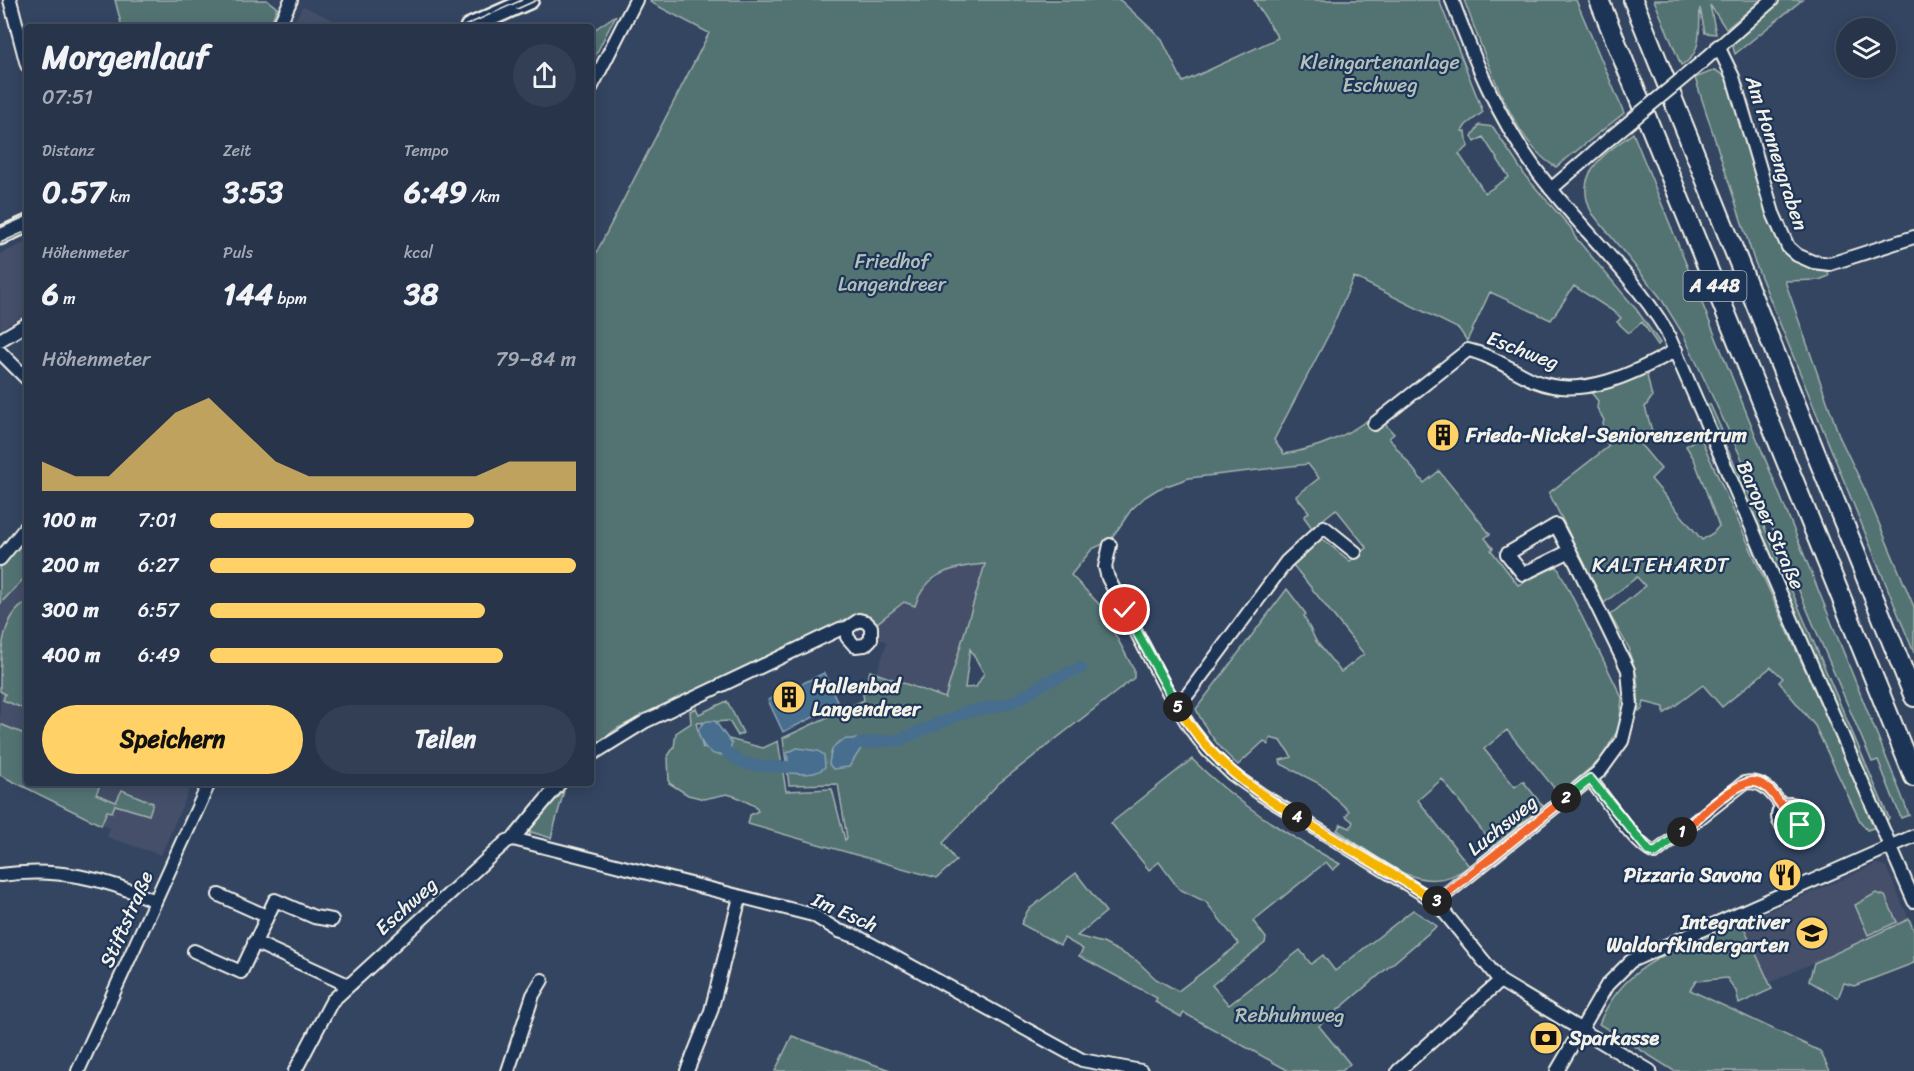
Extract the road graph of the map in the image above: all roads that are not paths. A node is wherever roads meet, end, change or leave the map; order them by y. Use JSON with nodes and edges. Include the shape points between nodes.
{"nodes":[{"id":1,"x":10,"y":0,"type":"edge"},
{"id":2,"x":291,"y":0,"type":"edge"},
{"id":3,"x":530,"y":0,"type":"edge"},
{"id":4,"x":636,"y":0,"type":"edge"},
{"id":5,"x":1452,"y":0,"type":"edge"},
{"id":6,"x":1599,"y":0,"type":"edge"},
{"id":7,"x":1633,"y":0,"type":"edge"},
{"id":8,"x":1772,"y":0,"type":"edge"},
{"id":9,"x":279,"y":24,"type":"edge"},
{"id":10,"x":476,"y":24,"type":"edge"},
{"id":11,"x":1714,"y":51,"type":"junction"},
{"id":12,"x":24,"y":54,"type":"edge"},
{"id":13,"x":594,"y":82,"type":"edge"},
{"id":14,"x":1551,"y":189,"type":"junction"},
{"id":15,"x":24,"y":225,"type":"edge"},
{"id":16,"x":0,"y":236,"type":"edge"},
{"id":17,"x":1914,"y":237,"type":"edge"},
{"id":18,"x":24,"y":326,"type":"edge"},
{"id":19,"x":0,"y":340,"type":"edge"},
{"id":20,"x":1676,"y":350,"type":"junction"},
{"id":21,"x":0,"y":352,"type":"edge"},
{"id":22,"x":24,"y":376,"type":"edge"},
{"id":23,"x":1374,"y":424,"type":"dead end"},
{"id":24,"x":24,"y":530,"type":"edge"},
{"id":25,"x":1110,"y":545,"type":"dead end"},
{"id":26,"x":1570,"y":551,"type":"junction"},
{"id":27,"x":1355,"y":552,"type":"dead end"},
{"id":28,"x":0,"y":559,"type":"edge"},
{"id":29,"x":847,"y":628,"type":"junction"},
{"id":30,"x":1914,"y":697,"type":"edge"},
{"id":31,"x":1176,"y":704,"type":"junction"},
{"id":32,"x":594,"y":753,"type":"edge"},
{"id":33,"x":1914,"y":777,"type":"edge"},
{"id":34,"x":1590,"y":779,"type":"junction"},
{"id":35,"x":208,"y":786,"type":"edge"},
{"id":36,"x":557,"y":786,"type":"edge"},
{"id":37,"x":1782,"y":806,"type":"dead end"},
{"id":38,"x":1914,"y":836,"type":"edge"},
{"id":39,"x":513,"y":839,"type":"junction"},
{"id":40,"x":1890,"y":846,"type":"junction"},
{"id":41,"x":0,"y":875,"type":"edge"},
{"id":42,"x":219,"y":895,"type":"dead end"},
{"id":43,"x":740,"y":897,"type":"junction"},
{"id":44,"x":155,"y":901,"type":"junction"},
{"id":45,"x":1914,"y":901,"type":"edge"},
{"id":46,"x":1436,"y":902,"type":"junction"},
{"id":47,"x":266,"y":916,"type":"junction"},
{"id":48,"x":332,"y":920,"type":"dead end"},
{"id":49,"x":254,"y":942,"type":"junction"},
{"id":50,"x":194,"y":951,"type":"dead end"},
{"id":51,"x":542,"y":980,"type":"dead end"},
{"id":52,"x":1500,"y":981,"type":"junction"},
{"id":53,"x":348,"y":985,"type":"junction"},
{"id":54,"x":1581,"y":1029,"type":"junction"},
{"id":55,"x":78,"y":1071,"type":"edge"},
{"id":56,"x":295,"y":1071,"type":"edge"},
{"id":57,"x":508,"y":1071,"type":"edge"},
{"id":58,"x":687,"y":1071,"type":"edge"},
{"id":59,"x":1141,"y":1071,"type":"edge"},
{"id":60,"x":1398,"y":1071,"type":"edge"},
{"id":61,"x":1557,"y":1071,"type":"edge"},
{"id":62,"x":1650,"y":1071,"type":"edge"}],
"edges":[{"from":1,"to":12,"type":"street"},
{"from":2,"to":9,"type":"street"},
{"from":3,"to":10,"type":"main road"},
{"from":4,"to":13,"type":"street"},
{"from":5,"to":14,"type":"street","name":"Baroper Straße","via":[[1498,111]]},
{"from":6,"to":33,"type":"highway","number":"A 448"},
{"from":7,"to":30,"type":"highway","number":"A 448"},
{"from":8,"to":11,"type":"street"},
{"from":11,"to":14,"type":"street","bridge":true},
{"from":11,"to":17,"type":"street","name":"Am Honnengraben","via":[[1733,77],[1773,213],[1788,247],[1813,262],[1830,264]]},
{"from":14,"to":20,"type":"street","name":"Baroper Straße","via":[[1646,299]]},
{"from":15,"to":16,"type":"main road"},
{"from":18,"to":19,"type":"street"},
{"from":20,"to":23,"type":"street","name":"Eschweg","via":[[1639,372],[1616,379],[1556,386],[1468,350]]},
{"from":20,"to":40,"type":"street","name":"Baroper Straße"},
{"from":21,"to":22,"type":"street"},
{"from":24,"to":28,"type":"street"},
{"from":25,"to":31,"type":"street","via":[[1105,567],[1108,578]]},
{"from":26,"to":26,"type":"street","name":"Luchsweg","via":[[1556,525],[1507,554],[1523,574]]},
{"from":26,"to":34,"type":"street","name":"Luchsweg","via":[[1623,658],[1631,686],[1630,713],[1622,741],[1607,764]]},
{"from":27,"to":31,"type":"street","via":[[1324,527],[1286,562],[1188,694]]},
{"from":29,"to":29,"type":"street","via":[[863,620],[873,631],[871,639],[865,645],[852,644]]},
{"from":29,"to":32,"type":"street","via":[[736,676],[622,733]]},
{"from":31,"to":46,"type":"street","via":[[1208,751],[1237,778]]},
{"from":34,"to":37,"type":"street","via":[[1639,840],[1655,853],[1744,783],[1766,786]]},
{"from":34,"to":46,"type":"street","name":"Luchsweg"},
{"from":35,"to":44,"type":"street","name":"Stiftstraße"},
{"from":36,"to":39,"type":"street","name":"Eschweg"},
{"from":38,"to":40,"type":"street"},
{"from":39,"to":43,"type":"street","name":"Im Esch"},
{"from":39,"to":53,"type":"street","name":"Eschweg"},
{"from":40,"to":45,"type":"street","name":"Baroper Straße"},
{"from":40,"to":54,"type":"street","via":[[1631,961],[1607,986]]},
{"from":41,"to":44,"type":"street","via":[[55,872],[86,877]]},
{"from":42,"to":47,"type":"street"},
{"from":43,"to":58,"type":"street","via":[[711,1011]]},
{"from":43,"to":59,"type":"street","name":"Im Esch","via":[[813,915],[1082,1060]]},
{"from":44,"to":55,"type":"street","name":"Stiftstraße"},
{"from":46,"to":52,"type":"street"},
{"from":47,"to":48,"type":"street","via":[[275,900],[314,917]]},
{"from":47,"to":49,"type":"street"},
{"from":49,"to":50,"type":"street","via":[[241,972]]},
{"from":49,"to":53,"type":"street"},
{"from":51,"to":57,"type":"street","via":[[533,995]]},
{"from":52,"to":54,"type":"street"},
{"from":52,"to":60,"type":"street"},
{"from":53,"to":56,"type":"street","name":"Eschweg","via":[[332,1001]]},
{"from":54,"to":61,"type":"street"},
{"from":54,"to":62,"type":"street"}]}
